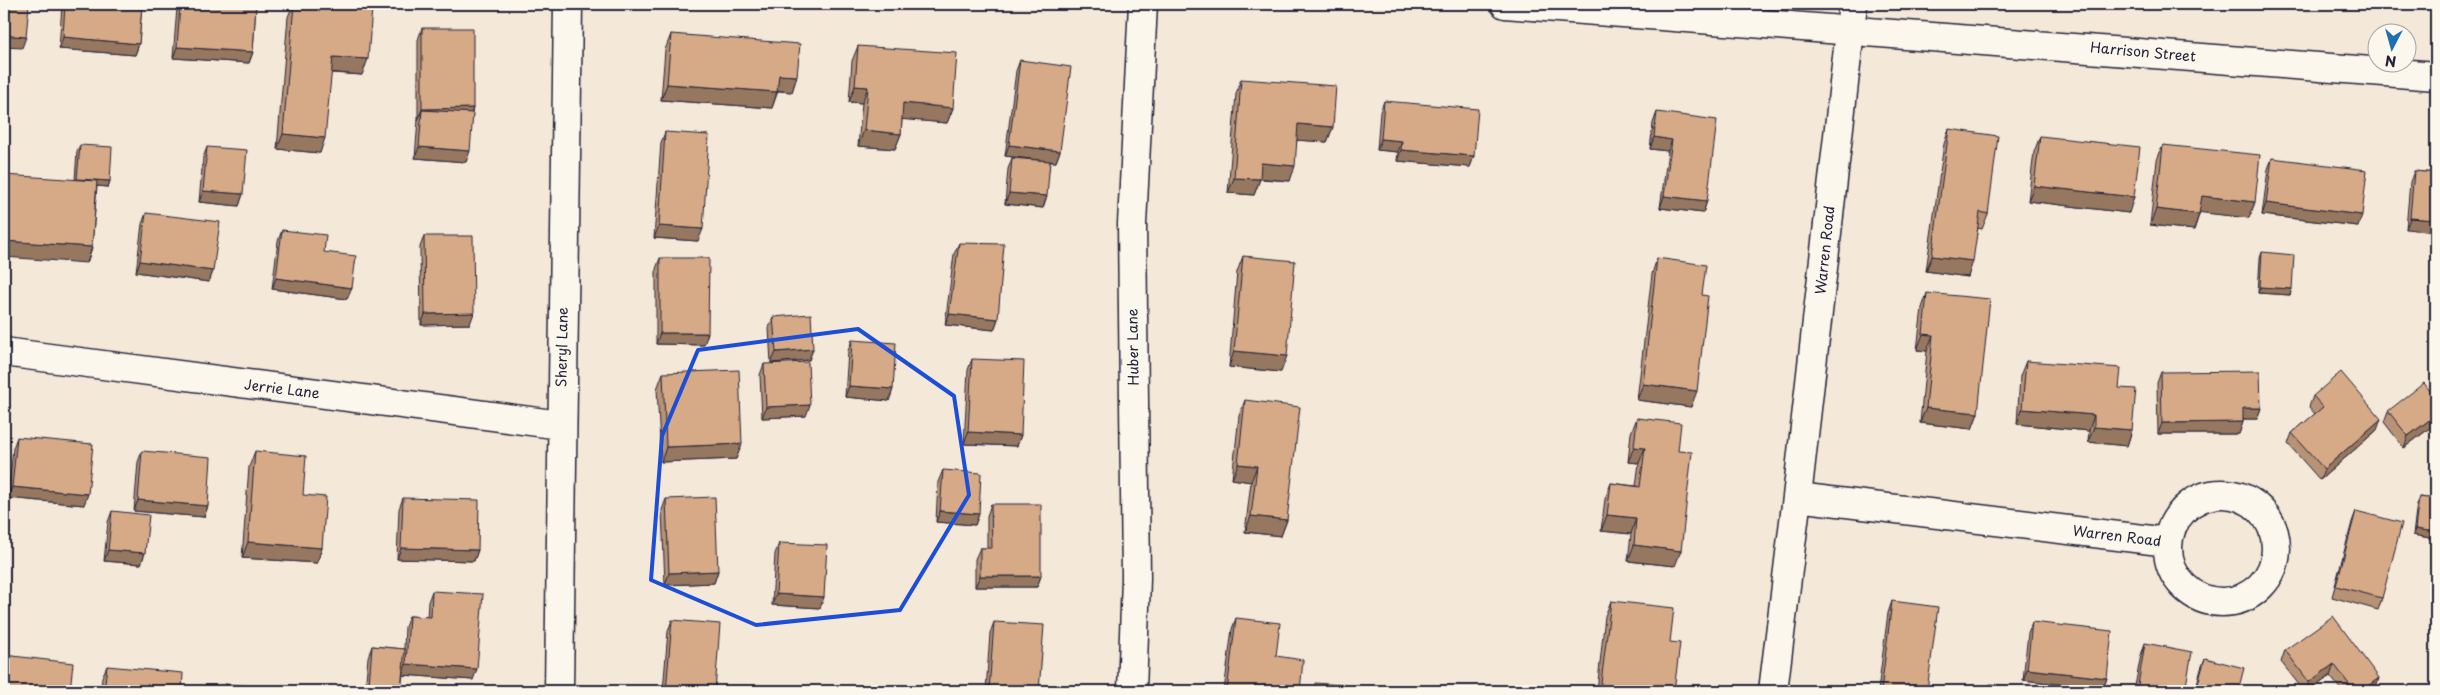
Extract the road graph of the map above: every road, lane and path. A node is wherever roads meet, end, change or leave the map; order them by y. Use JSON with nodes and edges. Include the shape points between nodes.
{"nodes":[{"id":1,"x":568,"y":4,"type":"edge"},
{"id":2,"x":1143,"y":4,"type":"edge"},
{"id":3,"x":1505,"y":4,"type":"edge"},
{"id":4,"x":1851,"y":16,"type":"edge"},
{"id":5,"x":2436,"y":76,"type":"edge"},
{"id":6,"x":4,"y":352,"type":"edge"},
{"id":7,"x":561,"y":425,"type":"junction"},
{"id":8,"x":1797,"y":497,"type":"junction"},
{"id":9,"x":2168,"y":542,"type":"dead end"},
{"id":10,"x":558,"y":691,"type":"edge"},
{"id":11,"x":1132,"y":691,"type":"edge"},
{"id":12,"x":1773,"y":691,"type":"edge"}],
"edges":[{"from":1,"to":7,"type":"street","name":"Sheryl Lane"},
{"from":2,"to":11,"type":"street","name":"Huber Lane","via":[[1132,224],[1136,578]]},
{"from":3,"to":4,"type":"street","name":"Harrison Street"},
{"from":4,"to":5,"type":"street","name":"Harrison Street"},
{"from":4,"to":8,"type":"street","name":"Warren Road"},
{"from":6,"to":7,"type":"street","name":"Jerrie Lane"},
{"from":7,"to":10,"type":"street","name":"Sheryl Lane"},
{"from":8,"to":9,"type":"street","name":"Warren Road"},
{"from":8,"to":12,"type":"street","name":"Warren Road"}]}
